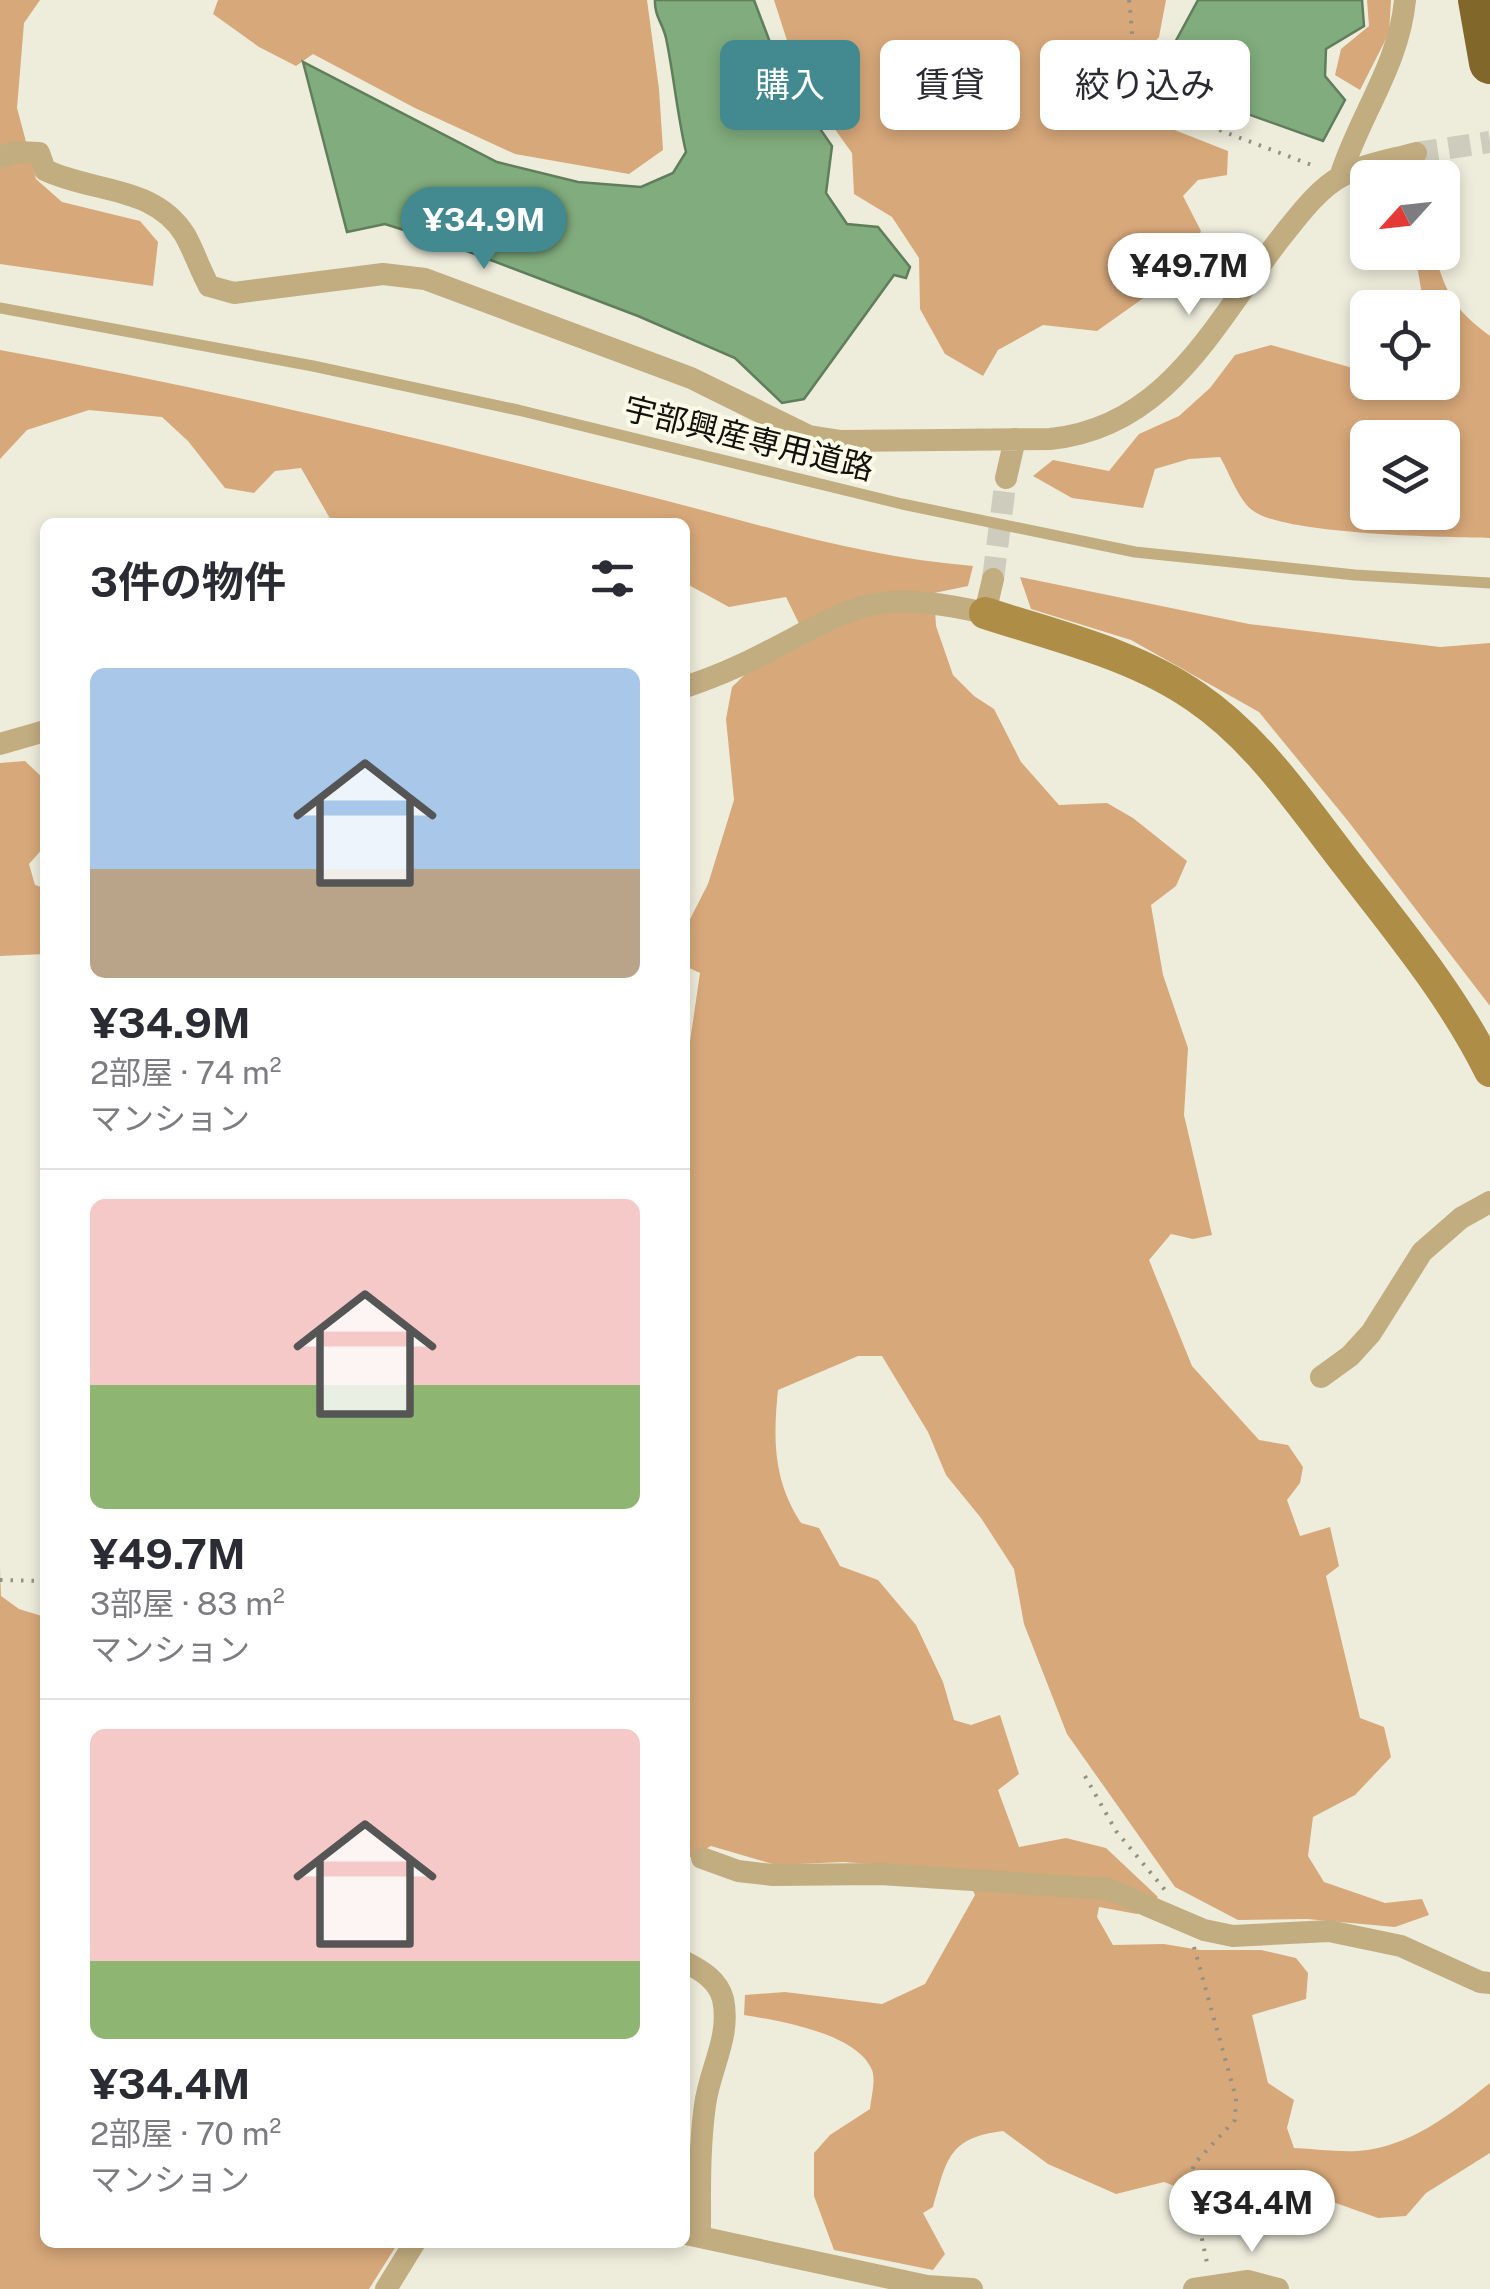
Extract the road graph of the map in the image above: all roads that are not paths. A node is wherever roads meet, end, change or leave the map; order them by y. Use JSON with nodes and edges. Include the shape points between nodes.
{"nodes":[{"id":1,"x":1405,"y":0,"type":"edge"},
{"id":2,"x":1478,"y":0,"type":"edge"},
{"id":3,"x":1490,"y":63,"type":"edge"},
{"id":4,"x":1416,"y":154,"type":"tunnel mouth"},
{"id":5,"x":0,"y":157,"type":"edge"},
{"id":6,"x":1340,"y":177,"type":"junction"},
{"id":7,"x":0,"y":308,"type":"edge"},
{"id":8,"x":1015,"y":438,"type":"junction"},
{"id":9,"x":1006,"y":478,"type":"tunnel mouth"},
{"id":10,"x":992,"y":578,"type":"tunnel mouth"},
{"id":11,"x":1490,"y":583,"type":"edge"},
{"id":12,"x":985,"y":613,"type":"junction"},
{"id":13,"x":690,"y":685,"type":"edge"},
{"id":14,"x":40,"y":733,"type":"edge"},
{"id":15,"x":0,"y":744,"type":"edge"},
{"id":16,"x":1490,"y":1071,"type":"edge"},
{"id":17,"x":1490,"y":1202,"type":"edge"},
{"id":18,"x":1321,"y":1377,"type":"dead end"},
{"id":19,"x":702,"y":1858,"type":"dead end"},
{"id":20,"x":690,"y":1965,"type":"edge"},
{"id":21,"x":1490,"y":1983,"type":"edge"},
{"id":22,"x":692,"y":2236,"type":"edge"},
{"id":23,"x":412,"y":2248,"type":"edge"},
{"id":24,"x":1203,"y":2288,"type":"edge"},
{"id":25,"x":386,"y":2289,"type":"edge"},
{"id":26,"x":972,"y":2289,"type":"edge"},
{"id":27,"x":1278,"y":2289,"type":"edge"}],
"edges":[{"from":1,"to":6,"type":"street","via":[[1388,69]]},
{"from":2,"to":3,"type":"highway"},
{"from":4,"to":6,"type":"street"},
{"from":5,"to":8,"type":"street","via":[[39,153],[45,170],[68,181],[153,202],[186,237],[209,286],[234,293],[383,274],[425,279],[690,378],[809,436]]},
{"from":6,"to":8,"type":"street","via":[[1301,212],[1194,356],[1136,410],[1083,436]]},
{"from":7,"to":11,"type":"lane","name":"宇部興産専用道路","via":[[444,394],[902,504],[1135,552]]},
{"from":8,"to":9,"type":"street"},
{"from":10,"to":12,"type":"street"},
{"from":12,"to":13,"type":"street","via":[[910,602],[871,605]]},
{"from":12,"to":16,"type":"street","via":[[1162,677],[1232,726],[1394,924],[1450,1000]]},
{"from":14,"to":15,"type":"street"},
{"from":17,"to":18,"type":"street","via":[[1422,1252],[1371,1333]]},
{"from":19,"to":21,"type":"street","via":[[772,1876],[880,1874],[1108,1889],[1188,1925],[1234,1936],[1329,1932],[1401,1946]]},
{"from":20,"to":22,"type":"street","via":[[714,1980],[724,2024],[708,2090]]},
{"from":22,"to":26,"type":"street","via":[[927,2286]]},
{"from":23,"to":25,"type":"street"},
{"from":24,"to":27,"type":"street","via":[[1248,2281]]}]}
